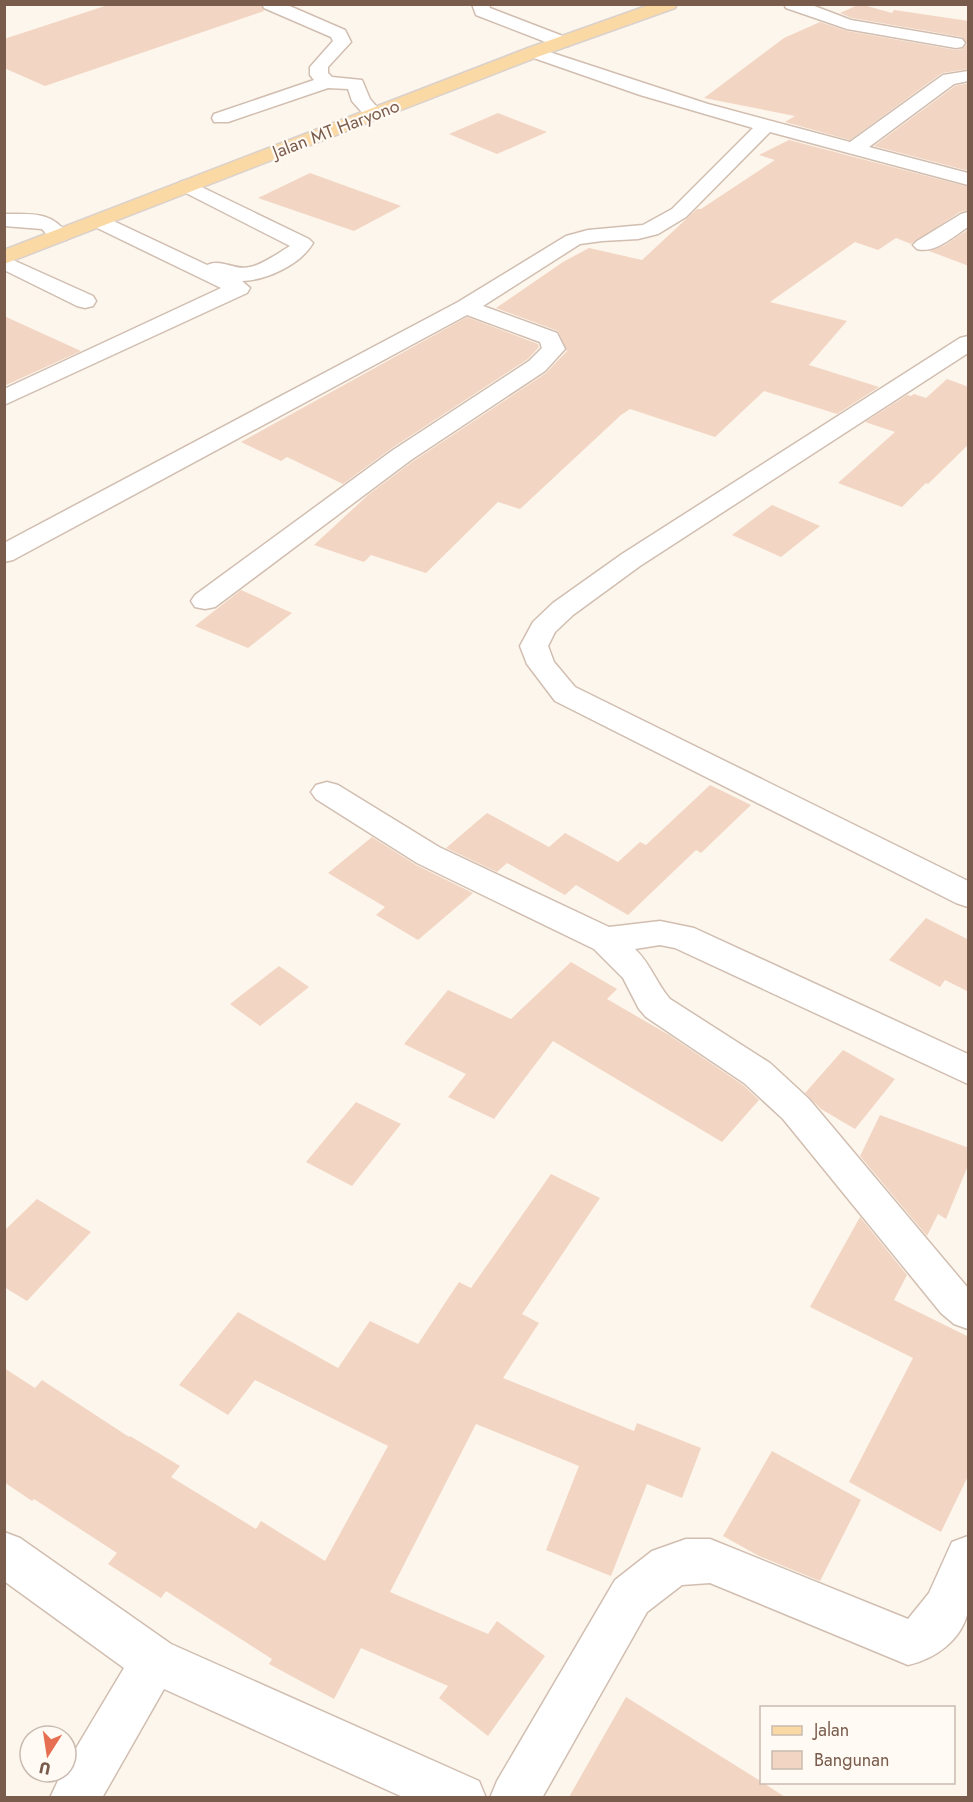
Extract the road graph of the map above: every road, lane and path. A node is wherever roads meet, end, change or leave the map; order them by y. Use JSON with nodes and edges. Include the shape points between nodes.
{"nodes":[{"id":1,"x":270,"y":4,"type":"edge"},
{"id":2,"x":480,"y":4,"type":"edge"},
{"id":3,"x":669,"y":4,"type":"edge"},
{"id":4,"x":792,"y":4,"type":"edge"},
{"id":5,"x":562,"y":42,"type":"junction"},
{"id":6,"x":956,"y":43,"type":"dead end"},
{"id":7,"x":534,"y":52,"type":"junction"},
{"id":8,"x":969,"y":76,"type":"edge"},
{"id":9,"x":327,"y":82,"type":"junction"},
{"id":10,"x":374,"y":114,"type":"junction"},
{"id":11,"x":222,"y":118,"type":"dead end"},
{"id":12,"x":766,"y":125,"type":"junction"},
{"id":13,"x":853,"y":149,"type":"junction"},
{"id":14,"x":969,"y":179,"type":"edge"},
{"id":15,"x":187,"y":186,"type":"junction"},
{"id":16,"x":969,"y":218,"type":"edge"},
{"id":17,"x":4,"y":219,"type":"edge"},
{"id":18,"x":103,"y":219,"type":"junction"},
{"id":19,"x":59,"y":236,"type":"junction"},
{"id":20,"x":924,"y":245,"type":"dead end"},
{"id":21,"x":4,"y":260,"type":"edge"},
{"id":22,"x":85,"y":302,"type":"dead end"},
{"id":23,"x":466,"y":307,"type":"junction"},
{"id":24,"x":969,"y":343,"type":"edge"},
{"id":25,"x":4,"y":398,"type":"edge"},
{"id":26,"x":8,"y":547,"type":"edge"},
{"id":27,"x":205,"y":601,"type":"dead end"},
{"id":28,"x":327,"y":792,"type":"dead end"},
{"id":29,"x":969,"y":895,"type":"edge"},
{"id":30,"x":606,"y":940,"type":"junction"},
{"id":31,"x":969,"y":1070,"type":"edge"},
{"id":32,"x":969,"y":1311,"type":"edge"},
{"id":33,"x":4,"y":1554,"type":"edge"},
{"id":34,"x":969,"y":1558,"type":"edge"},
{"id":35,"x":154,"y":1661,"type":"junction"},
{"id":36,"x":74,"y":1797,"type":"edge"},
{"id":37,"x":462,"y":1797,"type":"edge"},
{"id":38,"x":514,"y":1797,"type":"edge"}],
"edges":[{"from":1,"to":9,"type":"street","via":[[339,34],[342,42],[319,67],[319,75]]},
{"from":2,"to":5,"type":"street","via":[[482,10]]},
{"from":3,"to":5,"type":"main road","name":"Jalan MT Haryono"},
{"from":4,"to":6,"type":"street","via":[[847,24]]},
{"from":5,"to":7,"type":"main road","name":"Jalan MT Haryono"},
{"from":7,"to":10,"type":"main road","name":"Jalan MT Haryono"},
{"from":7,"to":12,"type":"street","via":[[646,91]]},
{"from":8,"to":13,"type":"street","via":[[949,79]]},
{"from":9,"to":10,"type":"street","via":[[356,84],[361,100]]},
{"from":9,"to":11,"type":"street"},
{"from":10,"to":15,"type":"main road","name":"Jalan MT Haryono"},
{"from":12,"to":13,"type":"street"},
{"from":12,"to":23,"type":"street","via":[[664,226],[646,232],[590,235],[573,240]]},
{"from":13,"to":14,"type":"street"},
{"from":15,"to":18,"type":"main road","name":"Jalan MT Haryono"},
{"from":15,"to":18,"type":"street","via":[[302,243],[298,250],[255,274],[230,275]]},
{"from":16,"to":20,"type":"street"},
{"from":17,"to":19,"type":"street","via":[[49,224]]},
{"from":18,"to":19,"type":"main road","name":"Jalan MT Haryono"},
{"from":18,"to":25,"type":"street","via":[[239,288]]},
{"from":19,"to":21,"type":"main road","name":"Jalan MT Haryono"},
{"from":21,"to":22,"type":"street"},
{"from":23,"to":26,"type":"street"},
{"from":23,"to":27,"type":"street","via":[[549,338],[554,349],[537,366],[402,455]]},
{"from":24,"to":29,"type":"street","via":[[631,560],[563,609],[543,628],[534,646],[542,664],[565,694]]},
{"from":28,"to":30,"type":"street","via":[[428,855]]},
{"from":30,"to":31,"type":"street","via":[[660,933],[682,937]]},
{"from":30,"to":32,"type":"street","via":[[641,976],[658,1008],[756,1073],[796,1108],[940,1284]]},
{"from":33,"to":35,"type":"street"},
{"from":34,"to":38,"type":"street","via":[[952,1598],[928,1634],[914,1642],[710,1561],[686,1561],[668,1567],[631,1596]]},
{"from":35,"to":36,"type":"street"},
{"from":35,"to":37,"type":"street"}]}
